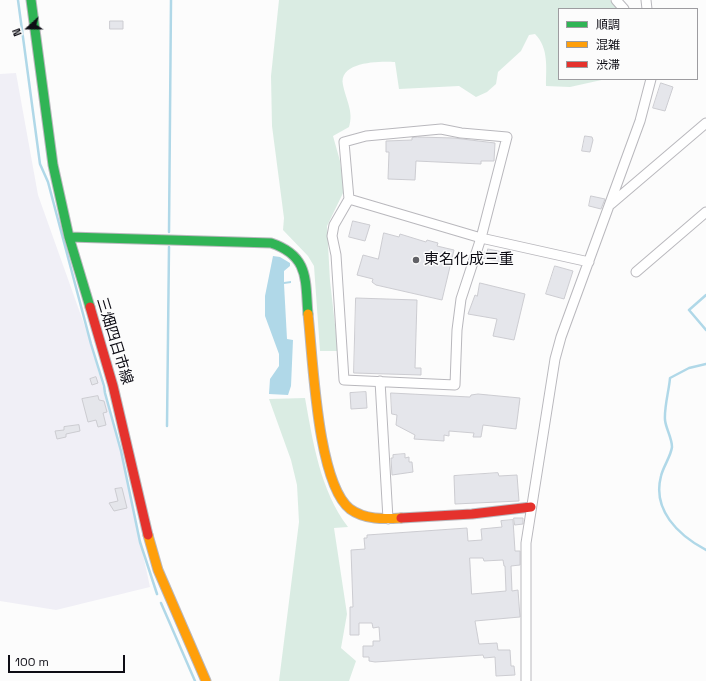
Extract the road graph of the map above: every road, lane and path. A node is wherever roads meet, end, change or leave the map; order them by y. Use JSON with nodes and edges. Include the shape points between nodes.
{"nodes":[{"id":1,"x":31,"y":0,"type":"edge"},
{"id":2,"x":616,"y":0,"type":"edge"},
{"id":3,"x":623,"y":8,"type":"edge"},
{"id":4,"x":651,"y":80,"type":"edge"},
{"id":5,"x":706,"y":123,"type":"edge"},
{"id":6,"x":349,"y":199,"type":"junction"},
{"id":7,"x":611,"y":204,"type":"junction"},
{"id":8,"x":706,"y":212,"type":"edge"},
{"id":9,"x":69,"y":237,"type":"junction"},
{"id":10,"x":481,"y":238,"type":"junction"},
{"id":11,"x":589,"y":262,"type":"junction"},
{"id":12,"x":636,"y":272,"type":"dead end"},
{"id":13,"x":380,"y":382,"type":"junction"},
{"id":14,"x":530,"y":507,"type":"junction"},
{"id":15,"x":388,"y":519,"type":"junction"},
{"id":16,"x":206,"y":681,"type":"edge"},
{"id":17,"x":526,"y":681,"type":"edge"}],
"edges":[{"from":1,"to":9,"type":"main road","name":"三畑四日市線","via":[[53,166]]},
{"from":2,"to":3,"type":"street"},
{"from":4,"to":7,"type":"street","via":[[640,121]]},
{"from":5,"to":7,"type":"street"},
{"from":6,"to":10,"type":"street"},
{"from":6,"to":10,"type":"street","via":[[344,142],[366,136],[441,129],[507,136]]},
{"from":6,"to":13,"type":"street","via":[[336,220],[332,236],[336,255],[344,380]]},
{"from":7,"to":11,"type":"street"},
{"from":8,"to":12,"type":"street"},
{"from":9,"to":15,"type":"main road","via":[[265,242],[280,246],[293,255],[304,269],[306,280],[319,425],[327,465],[337,492],[351,510],[368,518]]},
{"from":9,"to":16,"type":"main road","name":"三畑四日市線","via":[[113,386],[158,570]]},
{"from":10,"to":11,"type":"street"},
{"from":10,"to":13,"type":"street","via":[[465,284],[458,317],[455,385]]},
{"from":11,"to":14,"type":"street","via":[[555,359]]},
{"from":13,"to":15,"type":"street"},
{"from":14,"to":15,"type":"main road","via":[[472,514]]},
{"from":14,"to":17,"type":"street","via":[[525,562]]}]}
